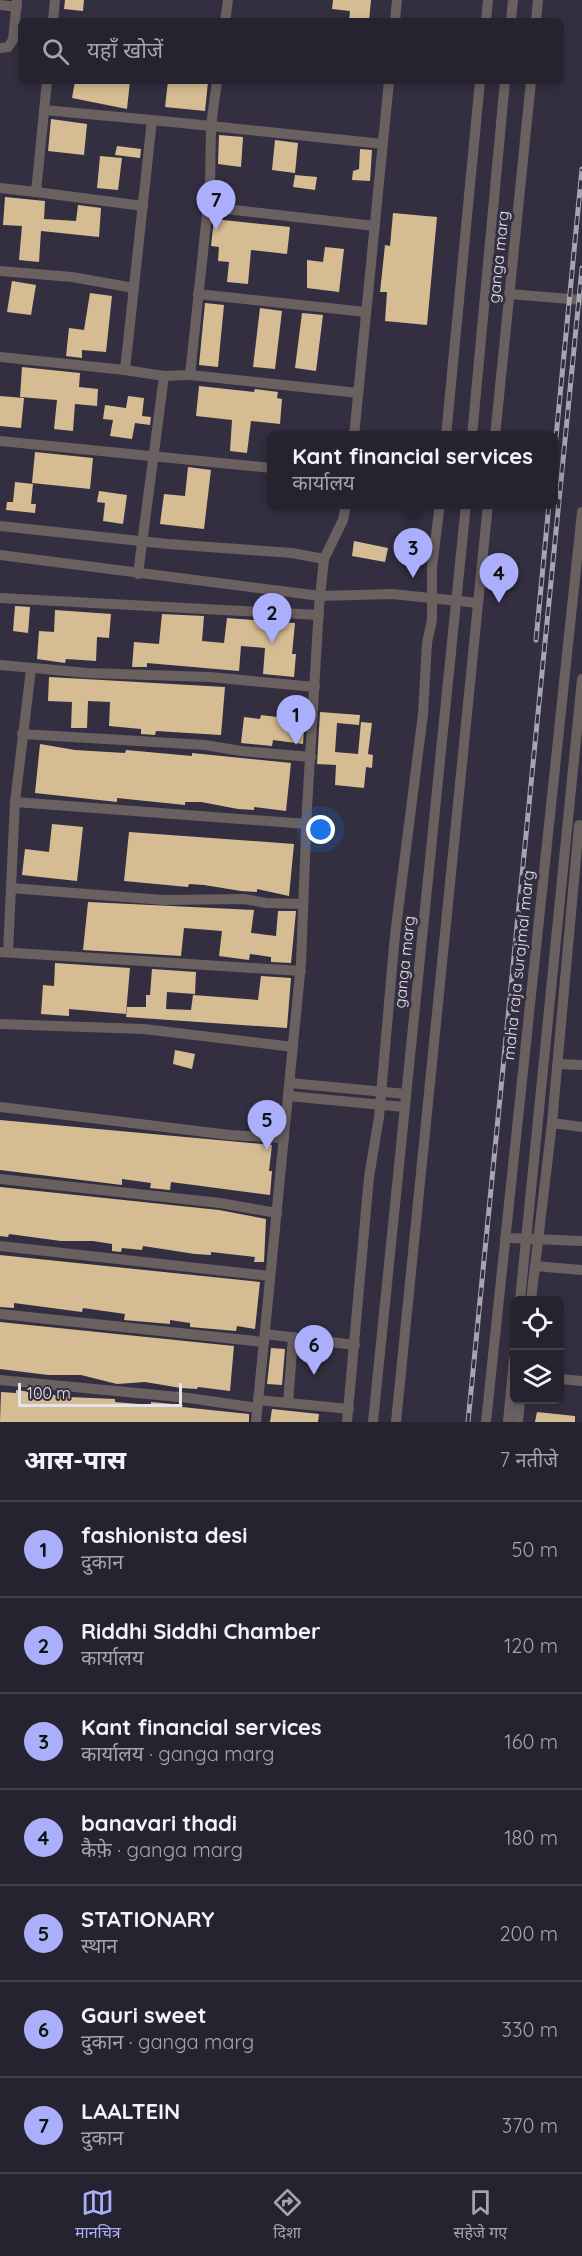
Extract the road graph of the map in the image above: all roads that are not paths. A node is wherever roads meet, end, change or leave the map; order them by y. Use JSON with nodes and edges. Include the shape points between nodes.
{"nodes":[{"id":1,"x":55,"y":0,"type":"edge"},
{"id":2,"x":228,"y":0,"type":"edge"},
{"id":3,"x":397,"y":0,"type":"edge"},
{"id":4,"x":488,"y":0,"type":"edge"},
{"id":5,"x":513,"y":0,"type":"edge"},
{"id":6,"x":538,"y":0,"type":"edge"},
{"id":7,"x":17,"y":4,"type":"edge"},
{"id":8,"x":0,"y":5,"type":"edge"},
{"id":9,"x":53,"y":18,"type":"edge"},
{"id":10,"x":225,"y":18,"type":"edge"},
{"id":11,"x":395,"y":18,"type":"edge"},
{"id":12,"x":486,"y":18,"type":"edge"},
{"id":13,"x":511,"y":18,"type":"edge"},
{"id":14,"x":536,"y":18,"type":"edge"},
{"id":15,"x":0,"y":48,"type":"edge"},
{"id":16,"x":47,"y":84,"type":"edge"},
{"id":17,"x":217,"y":84,"type":"edge"},
{"id":18,"x":389,"y":84,"type":"edge"},
{"id":19,"x":480,"y":84,"type":"edge"},
{"id":20,"x":505,"y":84,"type":"edge"},
{"id":21,"x":531,"y":84,"type":"edge"},
{"id":22,"x":44,"y":110,"type":"junction"},
{"id":23,"x":152,"y":120,"type":"junction"},
{"id":24,"x":211,"y":126,"type":"junction"},
{"id":25,"x":383,"y":144,"type":"junction"},
{"id":26,"x":0,"y":188,"type":"edge"},
{"id":27,"x":36,"y":192,"type":"junction"},
{"id":28,"x":143,"y":206,"type":"junction"},
{"id":29,"x":207,"y":207,"type":"junction"},
{"id":30,"x":375,"y":226,"type":"junction"},
{"id":31,"x":0,"y":272,"type":"edge"},
{"id":32,"x":134,"y":288,"type":"junction"},
{"id":33,"x":198,"y":294,"type":"junction"},
{"id":34,"x":509,"y":294,"type":"junction"},
{"id":35,"x":582,"y":300,"type":"edge"},
{"id":36,"x":366,"y":312,"type":"junction"},
{"id":37,"x":0,"y":357,"type":"edge"},
{"id":38,"x":125,"y":370,"type":"junction"},
{"id":39,"x":190,"y":375,"type":"junction"},
{"id":40,"x":164,"y":376,"type":"junction"},
{"id":41,"x":358,"y":393,"type":"junction"},
{"id":42,"x":354,"y":431,"type":"edge"},
{"id":43,"x":446,"y":431,"type":"edge"},
{"id":44,"x":472,"y":431,"type":"edge"},
{"id":45,"x":495,"y":431,"type":"edge"},
{"id":46,"x":0,"y":441,"type":"edge"},
{"id":47,"x":152,"y":456,"type":"junction"},
{"id":48,"x":267,"y":468,"type":"edge"},
{"id":49,"x":344,"y":509,"type":"edge"},
{"id":50,"x":439,"y":509,"type":"edge"},
{"id":51,"x":465,"y":509,"type":"edge"},
{"id":52,"x":487,"y":509,"type":"edge"},
{"id":53,"x":582,"y":512,"type":"edge"},
{"id":54,"x":0,"y":526,"type":"edge"},
{"id":55,"x":143,"y":542,"type":"junction"},
{"id":56,"x":0,"y":555,"type":"edge"},
{"id":57,"x":324,"y":559,"type":"junction"},
{"id":58,"x":138,"y":574,"type":"junction"},
{"id":59,"x":320,"y":596,"type":"junction"},
{"id":60,"x":432,"y":597,"type":"junction"},
{"id":61,"x":0,"y":598,"type":"edge"},
{"id":62,"x":454,"y":601,"type":"junction"},
{"id":63,"x":478,"y":603,"type":"junction"},
{"id":64,"x":319,"y":615,"type":"junction"},
{"id":65,"x":0,"y":665,"type":"edge"},
{"id":66,"x":31,"y":669,"type":"junction"},
{"id":67,"x":582,"y":679,"type":"edge"},
{"id":68,"x":315,"y":687,"type":"junction"},
{"id":69,"x":22,"y":734,"type":"junction"},
{"id":70,"x":311,"y":757,"type":"junction"},
{"id":71,"x":15,"y":802,"type":"junction"},
{"id":72,"x":548,"y":821,"type":"junction"},
{"id":73,"x":307,"y":824,"type":"junction"},
{"id":74,"x":576,"y":825,"type":"edge"},
{"id":75,"x":579,"y":850,"type":"edge"},
{"id":76,"x":11,"y":888,"type":"junction"},
{"id":77,"x":303,"y":904,"type":"junction"},
{"id":78,"x":4,"y":952,"type":"edge"},
{"id":79,"x":301,"y":971,"type":"junction"},
{"id":80,"x":0,"y":1024,"type":"edge"},
{"id":81,"x":293,"y":1047,"type":"junction"},
{"id":82,"x":558,"y":1064,"type":"junction"},
{"id":83,"x":582,"y":1065,"type":"edge"},
{"id":84,"x":290,"y":1083,"type":"junction"},
{"id":85,"x":380,"y":1091,"type":"junction"},
{"id":86,"x":406,"y":1094,"type":"junction"},
{"id":87,"x":288,"y":1096,"type":"junction"},
{"id":88,"x":379,"y":1104,"type":"junction"},
{"id":89,"x":0,"y":1107,"type":"edge"},
{"id":90,"x":404,"y":1107,"type":"junction"},
{"id":91,"x":552,"y":1123,"type":"junction"},
{"id":92,"x":582,"y":1127,"type":"edge"},
{"id":93,"x":284,"y":1138,"type":"junction"},
{"id":94,"x":0,"y":1179,"type":"edge"},
{"id":95,"x":277,"y":1213,"type":"junction"},
{"id":96,"x":505,"y":1238,"type":"junction"},
{"id":97,"x":539,"y":1238,"type":"junction"},
{"id":98,"x":526,"y":1239,"type":"junction"},
{"id":99,"x":582,"y":1241,"type":"edge"},
{"id":100,"x":0,"y":1246,"type":"edge"},
{"id":101,"x":535,"y":1266,"type":"junction"},
{"id":102,"x":582,"y":1270,"type":"edge"},
{"id":103,"x":270,"y":1276,"type":"junction"},
{"id":104,"x":520,"y":1296,"type":"edge"},
{"id":105,"x":531,"y":1296,"type":"edge"},
{"id":106,"x":0,"y":1314,"type":"edge"},
{"id":107,"x":293,"y":1337,"type":"junction"},
{"id":108,"x":264,"y":1338,"type":"junction"},
{"id":109,"x":355,"y":1345,"type":"junction"},
{"id":110,"x":564,"y":1379,"type":"edge"},
{"id":111,"x":0,"y":1380,"type":"edge"},
{"id":112,"x":582,"y":1381,"type":"edge"},
{"id":113,"x":510,"y":1401,"type":"edge"},
{"id":114,"x":288,"y":1403,"type":"junction"},
{"id":115,"x":258,"y":1404,"type":"junction"},
{"id":116,"x":520,"y":1404,"type":"edge"},
{"id":117,"x":349,"y":1409,"type":"junction"},
{"id":118,"x":256,"y":1422,"type":"edge"},
{"id":119,"x":347,"y":1422,"type":"edge"},
{"id":120,"x":373,"y":1422,"type":"edge"},
{"id":121,"x":396,"y":1422,"type":"edge"},
{"id":122,"x":486,"y":1422,"type":"edge"},
{"id":123,"x":508,"y":1422,"type":"edge"},
{"id":124,"x":518,"y":1422,"type":"edge"}],
"edges":[{"from":1,"to":9,"type":"street"},
{"from":2,"to":10,"type":"street"},
{"from":3,"to":11,"type":"street"},
{"from":4,"to":12,"type":"street"},
{"from":5,"to":13,"type":"street"},
{"from":6,"to":14,"type":"street"},
{"from":7,"to":8,"type":"street"},
{"from":7,"to":15,"type":"street","via":[[13,40],[8,47]]},
{"from":16,"to":22,"type":"street"},
{"from":17,"to":24,"type":"street"},
{"from":18,"to":25,"type":"street"},
{"from":19,"to":43,"type":"street"},
{"from":20,"to":44,"type":"street","name":"ganga marg"},
{"from":21,"to":34,"type":"street","name":"ganga marg"},
{"from":22,"to":23,"type":"street"},
{"from":22,"to":27,"type":"street"},
{"from":23,"to":24,"type":"street"},
{"from":23,"to":28,"type":"street"},
{"from":24,"to":25,"type":"street"},
{"from":24,"to":29,"type":"street"},
{"from":25,"to":30,"type":"street"},
{"from":26,"to":27,"type":"street"},
{"from":27,"to":28,"type":"street"},
{"from":28,"to":32,"type":"street"},
{"from":29,"to":30,"type":"street"},
{"from":29,"to":33,"type":"street"},
{"from":30,"to":36,"type":"street"},
{"from":31,"to":32,"type":"street","via":[[72,277]]},
{"from":32,"to":38,"type":"street"},
{"from":33,"to":36,"type":"street"},
{"from":33,"to":39,"type":"street"},
{"from":34,"to":35,"type":"street"},
{"from":34,"to":45,"type":"street","name":"ganga marg"},
{"from":36,"to":41,"type":"street"},
{"from":37,"to":38,"type":"street"},
{"from":38,"to":40,"type":"street"},
{"from":39,"to":40,"type":"street"},
{"from":39,"to":41,"type":"street"},
{"from":40,"to":47,"type":"street"},
{"from":41,"to":42,"type":"street"},
{"from":46,"to":47,"type":"street"},
{"from":47,"to":48,"type":"street"},
{"from":47,"to":55,"type":"street"},
{"from":49,"to":57,"type":"street"},
{"from":50,"to":60,"type":"street"},
{"from":51,"to":62,"type":"street","name":"ganga marg"},
{"from":52,"to":63,"type":"street"},
{"from":53,"to":72,"type":"street","name":"maha raja surajmal marg"},
{"from":54,"to":55,"type":"street"},
{"from":55,"to":57,"type":"street"},
{"from":55,"to":58,"type":"street"},
{"from":56,"to":58,"type":"street"},
{"from":57,"to":59,"type":"street"},
{"from":58,"to":59,"type":"street"},
{"from":59,"to":60,"type":"street"},
{"from":59,"to":64,"type":"street"},
{"from":60,"to":62,"type":"street"},
{"from":60,"to":85,"type":"street","via":[[423,714]]},
{"from":61,"to":64,"type":"street"},
{"from":62,"to":63,"type":"street"},
{"from":62,"to":86,"type":"street","name":"ganga marg"},
{"from":63,"to":121,"type":"street"},
{"from":64,"to":68,"type":"street"},
{"from":65,"to":66,"type":"street"},
{"from":66,"to":68,"type":"street"},
{"from":66,"to":69,"type":"street"},
{"from":67,"to":74,"type":"street"},
{"from":68,"to":70,"type":"street"},
{"from":69,"to":70,"type":"street","via":[[205,745]]},
{"from":69,"to":71,"type":"street"},
{"from":70,"to":73,"type":"street"},
{"from":71,"to":73,"type":"street"},
{"from":71,"to":76,"type":"street"},
{"from":72,"to":74,"type":"street"},
{"from":72,"to":96,"type":"street","name":"maha raja surajmal marg"},
{"from":73,"to":77,"type":"street"},
{"from":74,"to":75,"type":"street"},
{"from":74,"to":98,"type":"street"},
{"from":75,"to":82,"type":"street"},
{"from":76,"to":77,"type":"street","via":[[163,900],[244,899]]},
{"from":76,"to":78,"type":"street"},
{"from":77,"to":79,"type":"street"},
{"from":78,"to":79,"type":"street"},
{"from":79,"to":81,"type":"street"},
{"from":80,"to":81,"type":"street","via":[[144,1029]]},
{"from":81,"to":84,"type":"street"},
{"from":82,"to":83,"type":"street"},
{"from":82,"to":91,"type":"street"},
{"from":84,"to":85,"type":"street"},
{"from":84,"to":87,"type":"street"},
{"from":85,"to":86,"type":"street"},
{"from":85,"to":88,"type":"street"},
{"from":86,"to":90,"type":"street","name":"ganga marg"},
{"from":87,"to":88,"type":"street"},
{"from":87,"to":93,"type":"street"},
{"from":88,"to":90,"type":"street"},
{"from":88,"to":109,"type":"street"},
{"from":89,"to":93,"type":"street"},
{"from":90,"to":120,"type":"street","name":"ganga marg"},
{"from":91,"to":92,"type":"street"},
{"from":91,"to":97,"type":"street"},
{"from":93,"to":95,"type":"street"},
{"from":94,"to":95,"type":"street"},
{"from":95,"to":103,"type":"street"},
{"from":96,"to":98,"type":"street"},
{"from":96,"to":122,"type":"street","name":"maha raja surajmal marg"},
{"from":97,"to":98,"type":"street"},
{"from":97,"to":99,"type":"street"},
{"from":97,"to":101,"type":"street"},
{"from":98,"to":104,"type":"street"},
{"from":100,"to":103,"type":"street"},
{"from":101,"to":102,"type":"street"},
{"from":101,"to":105,"type":"street"},
{"from":103,"to":108,"type":"street"},
{"from":106,"to":108,"type":"street"},
{"from":107,"to":108,"type":"street"},
{"from":107,"to":109,"type":"street"},
{"from":107,"to":114,"type":"street"},
{"from":108,"to":115,"type":"street"},
{"from":109,"to":117,"type":"street"},
{"from":110,"to":112,"type":"street"},
{"from":111,"to":115,"type":"street"},
{"from":113,"to":123,"type":"street"},
{"from":114,"to":115,"type":"street"},
{"from":114,"to":117,"type":"street"},
{"from":115,"to":118,"type":"street"},
{"from":116,"to":124,"type":"street"},
{"from":117,"to":119,"type":"street"}]}
